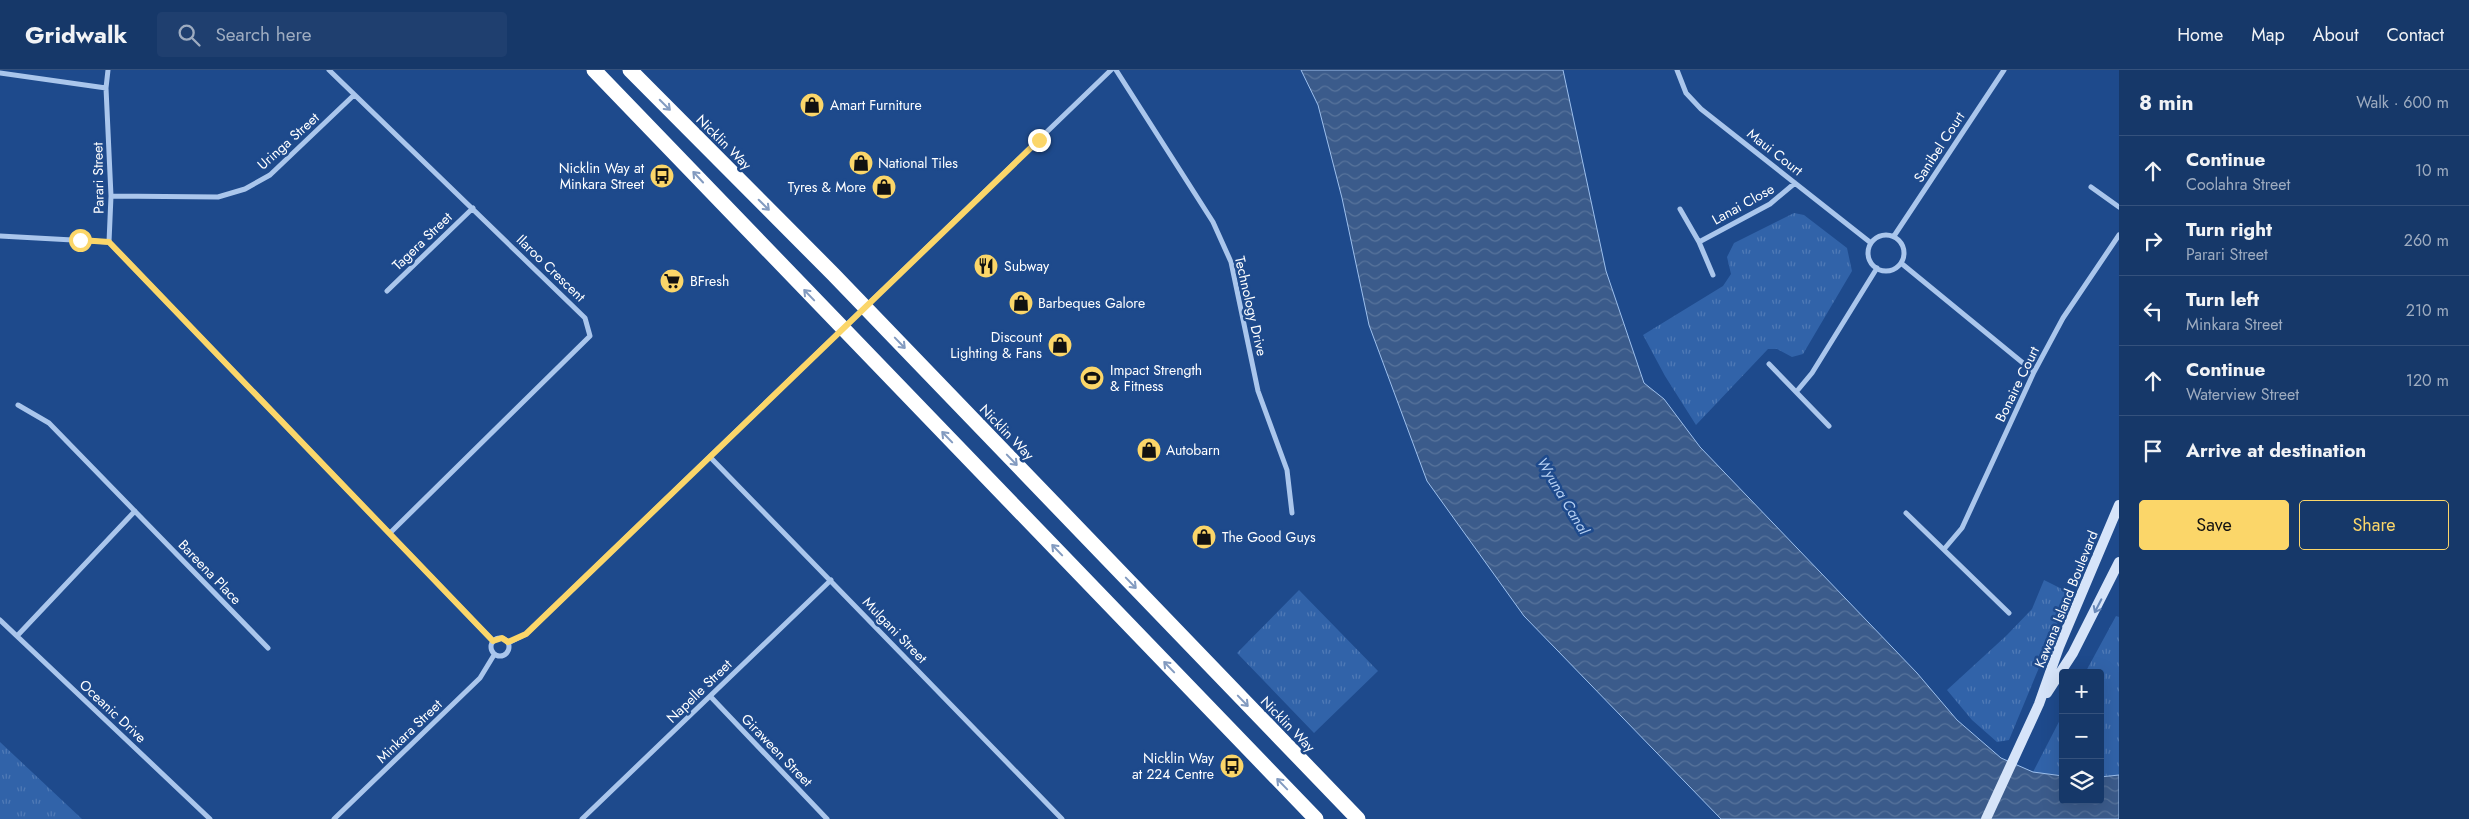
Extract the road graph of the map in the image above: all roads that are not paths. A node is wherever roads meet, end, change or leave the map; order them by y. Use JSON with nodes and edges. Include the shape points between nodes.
{"nodes":[{"id":1,"x":108,"y":70,"type":"edge"},
{"id":2,"x":329,"y":70,"type":"edge"},
{"id":3,"x":594,"y":70,"type":"edge"},
{"id":4,"x":630,"y":70,"type":"edge"},
{"id":5,"x":1111,"y":70,"type":"edge"},
{"id":6,"x":1116,"y":70,"type":"edge"},
{"id":7,"x":1677,"y":70,"type":"edge"},
{"id":8,"x":2004,"y":70,"type":"edge"},
{"id":9,"x":0,"y":73,"type":"edge"},
{"id":10,"x":106,"y":88,"type":"junction"},
{"id":11,"x":354,"y":95,"type":"junction"},
{"id":12,"x":1796,"y":183,"type":"junction"},
{"id":13,"x":2091,"y":187,"type":"dead end"},
{"id":14,"x":111,"y":196,"type":"junction"},
{"id":15,"x":2119,"y":207,"type":"edge"},
{"id":16,"x":472,"y":208,"type":"junction"},
{"id":17,"x":1680,"y":210,"type":"dead end"},
{"id":18,"x":2119,"y":234,"type":"edge"},
{"id":19,"x":0,"y":236,"type":"edge"},
{"id":20,"x":1894,"y":236,"type":"junction"},
{"id":21,"x":109,"y":242,"type":"junction"},
{"id":22,"x":1699,"y":242,"type":"junction"},
{"id":23,"x":1871,"y":243,"type":"junction"},
{"id":24,"x":1900,"y":263,"type":"junction"},
{"id":25,"x":1877,"y":268,"type":"junction"},
{"id":26,"x":1713,"y":274,"type":"dead end"},
{"id":27,"x":387,"y":291,"type":"dead end"},
{"id":28,"x":866,"y":308,"type":"junction"},
{"id":29,"x":843,"y":330,"type":"junction"},
{"id":30,"x":1769,"y":364,"type":"dead end"},
{"id":31,"x":2034,"y":372,"type":"junction"},
{"id":32,"x":1797,"y":391,"type":"junction"},
{"id":33,"x":18,"y":405,"type":"dead end"},
{"id":34,"x":1829,"y":426,"type":"dead end"},
{"id":35,"x":710,"y":458,"type":"junction"},
{"id":36,"x":2119,"y":505,"type":"edge"},
{"id":37,"x":135,"y":511,"type":"junction"},
{"id":38,"x":1292,"y":513,"type":"dead end"},
{"id":39,"x":1906,"y":513,"type":"dead end"},
{"id":40,"x":391,"y":532,"type":"junction"},
{"id":41,"x":1945,"y":548,"type":"junction"},
{"id":42,"x":2119,"y":562,"type":"edge"},
{"id":43,"x":831,"y":580,"type":"junction"},
{"id":44,"x":2009,"y":613,"type":"dead end"},
{"id":45,"x":0,"y":620,"type":"edge"},
{"id":46,"x":17,"y":636,"type":"junction"},
{"id":47,"x":493,"y":641,"type":"junction"},
{"id":48,"x":508,"y":642,"type":"junction"},
{"id":49,"x":268,"y":648,"type":"dead end"},
{"id":50,"x":494,"y":655,"type":"junction"},
{"id":51,"x":710,"y":696,"type":"junction"},
{"id":52,"x":2039,"y":704,"type":"junction"},
{"id":53,"x":210,"y":819,"type":"edge"},
{"id":54,"x":334,"y":819,"type":"edge"},
{"id":55,"x":582,"y":819,"type":"edge"},
{"id":56,"x":826,"y":819,"type":"edge"},
{"id":57,"x":1062,"y":819,"type":"edge"},
{"id":58,"x":1316,"y":819,"type":"edge"},
{"id":59,"x":1358,"y":819,"type":"edge"},
{"id":60,"x":1986,"y":819,"type":"edge"}],
"edges":[{"from":1,"to":10,"type":"street","name":"Parari Street"},
{"from":2,"to":11,"type":"street","name":"Ilaroo Crescent"},
{"from":29,"to":3,"type":"highway","one_way":true},
{"from":4,"to":28,"type":"highway","name":"Nicklin Way","one_way":true},
{"from":5,"to":28,"type":"street"},
{"from":6,"to":38,"type":"street","name":"Technology Drive","via":[[1213,222],[1231,262],[1258,391],[1286,470]]},
{"from":7,"to":12,"type":"street","name":"Maui Court","via":[[1686,93],[1701,109]]},
{"from":8,"to":20,"type":"street","name":"Sanibel Court"},
{"from":9,"to":10,"type":"street"},
{"from":10,"to":14,"type":"street","name":"Parari Street"},
{"from":11,"to":14,"type":"street","name":"Uringa Street","via":[[270,175],[245,189],[218,197]]},
{"from":11,"to":16,"type":"street","name":"Ilaroo Crescent"},
{"from":12,"to":22,"type":"street","name":"Lanai Close","via":[[1770,204]]},
{"from":12,"to":23,"type":"street","name":"Maui Court"},
{"from":13,"to":15,"type":"street"},
{"from":14,"to":21,"type":"street","name":"Parari Street"},
{"from":16,"to":27,"type":"street","name":"Tagera Street"},
{"from":16,"to":40,"type":"street","name":"Ilaroo Crescent","via":[[585,318],[590,336]]},
{"from":17,"to":22,"type":"street"},
{"from":18,"to":31,"type":"street","name":"Bonaire Court","via":[[2063,318]]},
{"from":19,"to":21,"type":"street"},
{"from":20,"to":23,"type":"street","via":[[1879,236]]},
{"from":20,"to":24,"type":"street","via":[[1904,248]]},
{"from":21,"to":40,"type":"street"},
{"from":22,"to":26,"type":"street"},
{"from":23,"to":25,"type":"street","via":[[1868,254]]},
{"from":24,"to":25,"type":"street","via":[[1892,270]]},
{"from":24,"to":31,"type":"street"},
{"from":25,"to":32,"type":"street","via":[[1812,373]]},
{"from":28,"to":29,"type":"street"},
{"from":28,"to":59,"type":"highway","name":"Nicklin Way","one_way":true},
{"from":29,"to":35,"type":"street"},
{"from":58,"to":29,"type":"highway","one_way":true},
{"from":30,"to":32,"type":"street"},
{"from":31,"to":41,"type":"street","name":"Bonaire Court","via":[[1962,528]]},
{"from":32,"to":34,"type":"street"},
{"from":33,"to":37,"type":"street","name":"Bareena Place","via":[[49,423]]},
{"from":35,"to":43,"type":"street","name":"Mulgani Street"},
{"from":35,"to":48,"type":"street","via":[[526,634]]},
{"from":36,"to":52,"type":"main road","name":"Kawana Island Boulevard","via":[[2059,647]]},
{"from":37,"to":46,"type":"street"},
{"from":37,"to":49,"type":"street","name":"Bareena Place"},
{"from":39,"to":41,"type":"street"},
{"from":40,"to":47,"type":"street"},
{"from":41,"to":44,"type":"street"},
{"from":42,"to":52,"type":"main road","name":"Kawana Island Boulevard","one_way":true,"via":[[2073,653]]},
{"from":43,"to":51,"type":"street","name":"Napelle Street"},
{"from":43,"to":57,"type":"street","name":"Mulgani Street"},
{"from":45,"to":46,"type":"street","name":"Oceanic Drive"},
{"from":46,"to":53,"type":"street","name":"Oceanic Drive"},
{"from":47,"to":48,"type":"street","via":[[502,638]]},
{"from":47,"to":50,"type":"street","via":[[490,647]]},
{"from":48,"to":50,"type":"street","via":[[505,655]]},
{"from":50,"to":54,"type":"street","name":"Minkara Street","via":[[480,678]]},
{"from":51,"to":55,"type":"street","name":"Napelle Street"},
{"from":51,"to":56,"type":"street","name":"Giraween Street"},
{"from":52,"to":60,"type":"main road","name":"Kawana Island Boulevard"}]}
